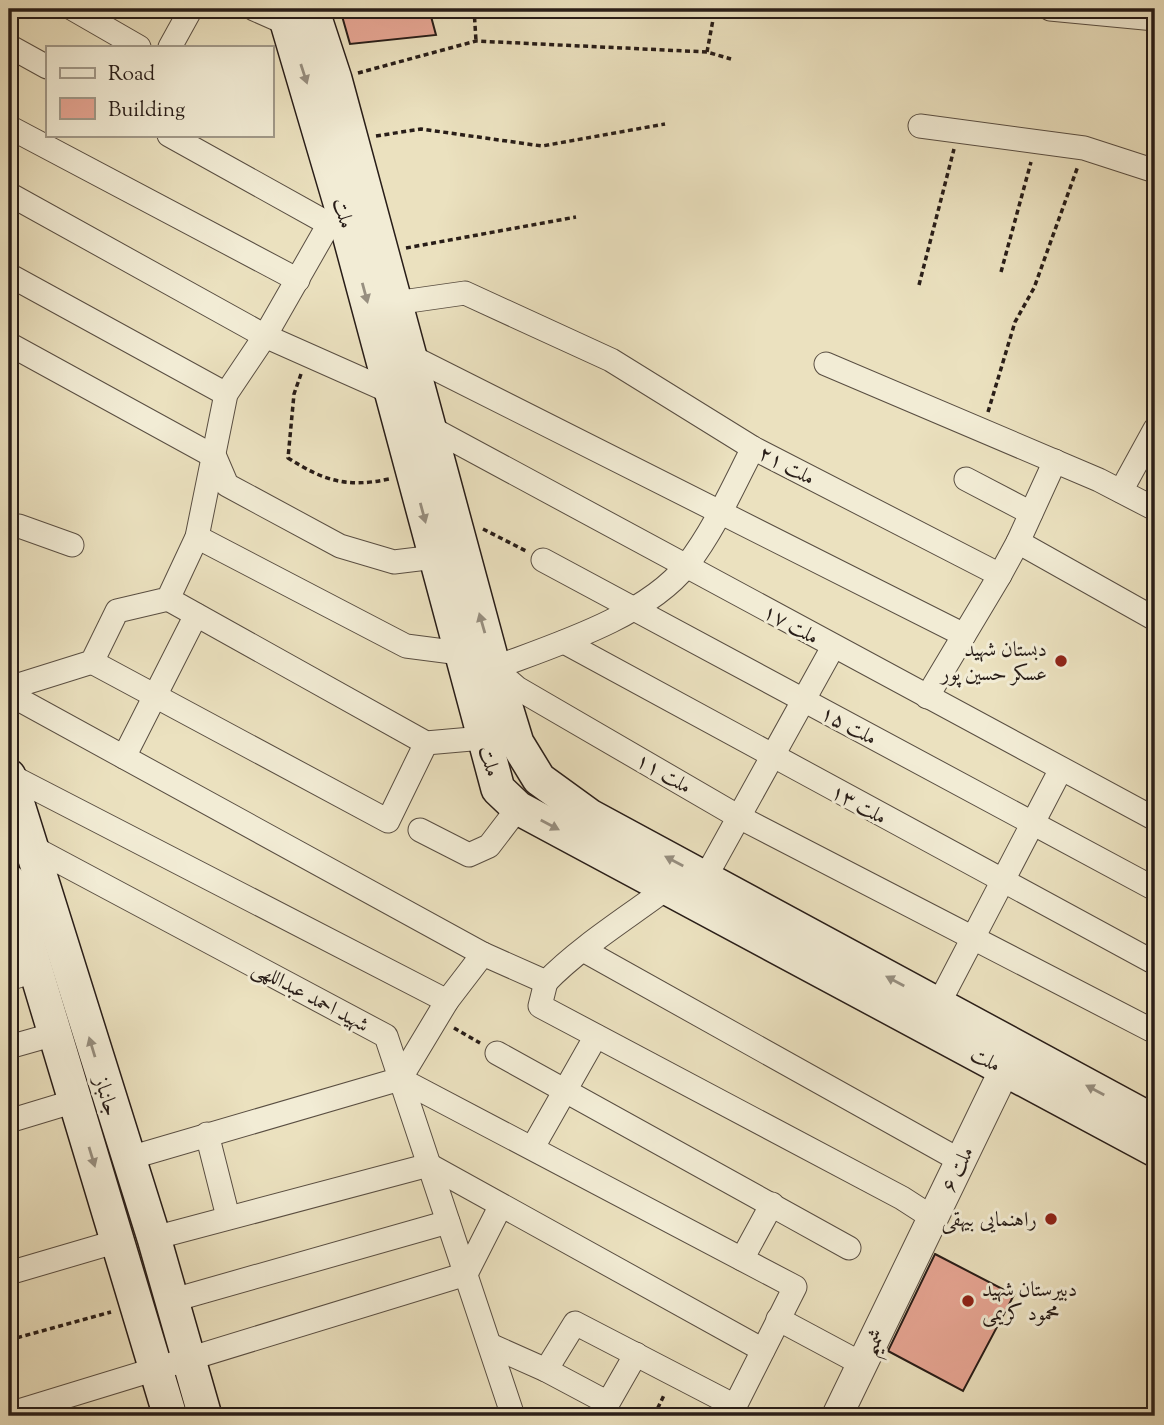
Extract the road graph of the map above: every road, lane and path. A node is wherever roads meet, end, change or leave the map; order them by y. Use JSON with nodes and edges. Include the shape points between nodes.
{"nodes":[{"id":1,"x":73,"y":9,"type":"edge"},
{"id":2,"x":191,"y":9,"type":"edge"},
{"id":3,"x":254,"y":9,"type":"edge"},
{"id":4,"x":474,"y":9,"type":"edge"},
{"id":5,"x":715,"y":9,"type":"edge"},
{"id":6,"x":754,"y":9,"type":"edge"},
{"id":7,"x":1050,"y":9,"type":"edge"},
{"id":8,"x":294,"y":14,"type":"edge"},
{"id":9,"x":787,"y":15,"type":"dead end"},
{"id":10,"x":1155,"y":19,"type":"edge"},
{"id":11,"x":476,"y":41,"type":"junction"},
{"id":12,"x":9,"y":46,"type":"edge"},
{"id":13,"x":137,"y":46,"type":"edge"},
{"id":14,"x":171,"y":46,"type":"edge"},
{"id":15,"x":708,"y":52,"type":"junction"},
{"id":16,"x":732,"y":60,"type":"dead end"},
{"id":17,"x":46,"y":66,"type":"edge"},
{"id":18,"x":335,"y":79,"type":"junction"},
{"id":19,"x":665,"y":124,"type":"dead end"},
{"id":20,"x":920,"y":126,"type":"dead end"},
{"id":21,"x":9,"y":127,"type":"edge"},
{"id":22,"x":959,"y":131,"type":"junction"},
{"id":23,"x":171,"y":136,"type":"edge"},
{"id":24,"x":352,"y":140,"type":"junction"},
{"id":25,"x":1037,"y":140,"type":"junction"},
{"id":26,"x":1084,"y":148,"type":"junction"},
{"id":27,"x":1155,"y":171,"type":"edge"},
{"id":28,"x":9,"y":194,"type":"edge"},
{"id":29,"x":576,"y":217,"type":"dead end"},
{"id":30,"x":349,"y":220,"type":"junction"},
{"id":31,"x":383,"y":252,"type":"junction"},
{"id":32,"x":1001,"y":272,"type":"dead end"},
{"id":33,"x":9,"y":275,"type":"edge"},
{"id":34,"x":298,"y":280,"type":"junction"},
{"id":35,"x":919,"y":285,"type":"dead end"},
{"id":36,"x":395,"y":303,"type":"junction"},
{"id":37,"x":265,"y":336,"type":"junction"},
{"id":38,"x":9,"y":344,"type":"edge"},
{"id":39,"x":308,"y":355,"type":"junction"},
{"id":40,"x":410,"y":356,"type":"junction"},
{"id":41,"x":827,"y":364,"type":"dead end"},
{"id":42,"x":391,"y":392,"type":"junction"},
{"id":43,"x":226,"y":394,"type":"junction"},
{"id":44,"x":429,"y":427,"type":"junction"},
{"id":45,"x":1155,"y":429,"type":"edge"},
{"id":46,"x":982,"y":431,"type":"junction"},
{"id":47,"x":753,"y":448,"type":"junction"},
{"id":48,"x":215,"y":457,"type":"junction"},
{"id":49,"x":1055,"y":461,"type":"junction"},
{"id":50,"x":413,"y":474,"type":"junction"},
{"id":51,"x":966,"y":479,"type":"dead end"},
{"id":52,"x":1121,"y":491,"type":"junction"},
{"id":53,"x":1155,"y":509,"type":"edge"},
{"id":54,"x":720,"y":510,"type":"junction"},
{"id":55,"x":452,"y":513,"type":"junction"},
{"id":56,"x":1031,"y":513,"type":"junction"},
{"id":57,"x":9,"y":528,"type":"edge"},
{"id":58,"x":197,"y":537,"type":"junction"},
{"id":59,"x":1018,"y":542,"type":"junction"},
{"id":60,"x":72,"y":545,"type":"dead end"},
{"id":61,"x":435,"y":557,"type":"junction"},
{"id":62,"x":543,"y":560,"type":"joint"},
{"id":63,"x":686,"y":566,"type":"junction"},
{"id":64,"x":1000,"y":575,"type":"junction"},
{"id":65,"x":168,"y":599,"type":"junction"},
{"id":66,"x":637,"y":609,"type":"junction"},
{"id":67,"x":196,"y":615,"type":"junction"},
{"id":68,"x":1155,"y":619,"type":"edge"},
{"id":69,"x":964,"y":635,"type":"junction"},
{"id":70,"x":564,"y":642,"type":"junction"},
{"id":71,"x":833,"y":647,"type":"junction"},
{"id":72,"x":92,"y":662,"type":"junction"},
{"id":73,"x":474,"y":665,"type":"junction"},
{"id":74,"x":9,"y":688,"type":"edge"},
{"id":75,"x":9,"y":694,"type":"edge"},
{"id":76,"x":155,"y":695,"type":"junction"},
{"id":77,"x":927,"y":697,"type":"junction"},
{"id":78,"x":803,"y":701,"type":"junction"},
{"id":79,"x":483,"y":738,"type":"junction"},
{"id":80,"x":426,"y":743,"type":"junction"},
{"id":81,"x":124,"y":757,"type":"junction"},
{"id":82,"x":772,"y":757,"type":"junction"},
{"id":83,"x":1061,"y":769,"type":"junction"},
{"id":84,"x":9,"y":776,"type":"edge"},
{"id":85,"x":518,"y":808,"type":"junction"},
{"id":86,"x":739,"y":817,"type":"junction"},
{"id":87,"x":1155,"y":819,"type":"edge"},
{"id":88,"x":1034,"y":825,"type":"junction"},
{"id":89,"x":420,"y":830,"type":"dead end"},
{"id":90,"x":30,"y":846,"type":"junction"},
{"id":91,"x":705,"y":878,"type":"junction"},
{"id":92,"x":9,"y":881,"type":"edge"},
{"id":93,"x":1004,"y":883,"type":"junction"},
{"id":94,"x":667,"y":888,"type":"junction"},
{"id":95,"x":1155,"y":889,"type":"edge"},
{"id":96,"x":972,"y":939,"type":"junction"},
{"id":97,"x":27,"y":943,"type":"edge"},
{"id":98,"x":585,"y":951,"type":"junction"},
{"id":99,"x":483,"y":954,"type":"junction"},
{"id":100,"x":1155,"y":963,"type":"edge"},
{"id":101,"x":546,"y":982,"type":"junction"},
{"id":102,"x":938,"y":1004,"type":"junction"},
{"id":103,"x":442,"y":1009,"type":"junction"},
{"id":104,"x":1155,"y":1032,"type":"edge"},
{"id":105,"x":55,"y":1034,"type":"junction"},
{"id":106,"x":596,"y":1036,"type":"junction"},
{"id":107,"x":9,"y":1047,"type":"edge"},
{"id":108,"x":497,"y":1053,"type":"joint"},
{"id":109,"x":1005,"y":1069,"type":"junction"},
{"id":110,"x":400,"y":1079,"type":"junction"},
{"id":111,"x":565,"y":1090,"type":"junction"},
{"id":112,"x":75,"y":1101,"type":"junction"},
{"id":113,"x":9,"y":1121,"type":"edge"},
{"id":114,"x":1155,"y":1122,"type":"edge"},
{"id":115,"x":207,"y":1134,"type":"junction"},
{"id":116,"x":533,"y":1147,"type":"junction"},
{"id":117,"x":1155,"y":1150,"type":"edge"},
{"id":118,"x":126,"y":1159,"type":"junction"},
{"id":119,"x":961,"y":1161,"type":"junction"},
{"id":120,"x":429,"y":1165,"type":"junction"},
{"id":121,"x":772,"y":1204,"type":"junction"},
{"id":122,"x":500,"y":1207,"type":"junction"},
{"id":123,"x":228,"y":1217,"type":"junction"},
{"id":124,"x":933,"y":1218,"type":"junction"},
{"id":125,"x":448,"y":1222,"type":"junction"},
{"id":126,"x":153,"y":1238,"type":"junction"},
{"id":127,"x":118,"y":1241,"type":"junction"},
{"id":128,"x":849,"y":1248,"type":"dead end"},
{"id":129,"x":743,"y":1259,"type":"junction"},
{"id":130,"x":909,"y":1268,"type":"joint"},
{"id":131,"x":9,"y":1273,"type":"edge"},
{"id":132,"x":466,"y":1275,"type":"junction"},
{"id":133,"x":170,"y":1301,"type":"junction"},
{"id":134,"x":137,"y":1304,"type":"junction"},
{"id":135,"x":778,"y":1319,"type":"junction"},
{"id":136,"x":9,"y":1340,"type":"edge"},
{"id":137,"x":489,"y":1345,"type":"junction"},
{"id":138,"x":763,"y":1350,"type":"junction"},
{"id":139,"x":636,"y":1354,"type":"junction"},
{"id":140,"x":187,"y":1358,"type":"junction"},
{"id":141,"x":862,"y":1364,"type":"junction"},
{"id":142,"x":156,"y":1370,"type":"junction"},
{"id":143,"x":545,"y":1370,"type":"junction"},
{"id":144,"x":9,"y":1414,"type":"edge"},
{"id":145,"x":170,"y":1416,"type":"edge"},
{"id":146,"x":205,"y":1416,"type":"edge"},
{"id":147,"x":513,"y":1416,"type":"edge"},
{"id":148,"x":837,"y":1416,"type":"edge"}],
"edges":[{"from":1,"to":13,"type":"street"},
{"from":2,"to":14,"type":"street"},
{"from":3,"to":8,"type":"street"},
{"from":4,"to":11,"type":"path"},
{"from":5,"to":15,"type":"path"},
{"from":6,"to":9,"type":"path"},
{"from":7,"to":10,"type":"street"},
{"from":8,"to":18,"type":"main road","name":"ملت"},
{"from":8,"to":30,"type":"main road","name":"ملت","one_way":true},
{"from":11,"to":15,"type":"path"},
{"from":11,"to":18,"type":"path"},
{"from":12,"to":17,"type":"street"},
{"from":15,"to":16,"type":"path"},
{"from":18,"to":24,"type":"main road","name":"ملت"},
{"from":19,"to":24,"type":"path","via":[[542,146],[421,129]]},
{"from":20,"to":22,"type":"street"},
{"from":21,"to":34,"type":"street"},
{"from":22,"to":25,"type":"street"},
{"from":22,"to":35,"type":"path"},
{"from":23,"to":30,"type":"street"},
{"from":24,"to":30,"type":"main road","name":"ملت"},
{"from":25,"to":26,"type":"street"},
{"from":25,"to":32,"type":"path"},
{"from":26,"to":27,"type":"street"},
{"from":26,"to":46,"type":"path","via":[[1034,288],[1015,322]]},
{"from":28,"to":37,"type":"street"},
{"from":29,"to":31,"type":"path"},
{"from":30,"to":31,"type":"main road","name":"ملت"},
{"from":30,"to":34,"type":"street"},
{"from":30,"to":42,"type":"main road","name":"ملت","one_way":true},
{"from":31,"to":36,"type":"main road","name":"ملت"},
{"from":33,"to":43,"type":"street"},
{"from":34,"to":37,"type":"street"},
{"from":36,"to":40,"type":"main road","name":"ملت"},
{"from":36,"to":47,"type":"street","name":"ملت ۲۱","via":[[465,293],[611,360]]},
{"from":37,"to":39,"type":"street"},
{"from":37,"to":43,"type":"street"},
{"from":38,"to":48,"type":"street"},
{"from":39,"to":42,"type":"street"},
{"from":39,"to":50,"type":"path","via":[[294,394],[288,458],[319,478],[361,485]]},
{"from":40,"to":44,"type":"main road","name":"ملت"},
{"from":40,"to":54,"type":"street"},
{"from":41,"to":46,"type":"street"},
{"from":42,"to":50,"type":"main road","name":"ملت"},
{"from":43,"to":48,"type":"street"},
{"from":44,"to":55,"type":"main road","name":"ملت"},
{"from":44,"to":63,"type":"street","name":"ملت ۱۷"},
{"from":45,"to":52,"type":"street"},
{"from":46,"to":49,"type":"street"},
{"from":47,"to":54,"type":"street"},
{"from":47,"to":64,"type":"street","name":"ملت ۲۱"},
{"from":48,"to":58,"type":"street"},
{"from":48,"to":61,"type":"street","via":[[228,485],[340,546],[394,562]]},
{"from":49,"to":52,"type":"street"},
{"from":49,"to":56,"type":"street"},
{"from":50,"to":61,"type":"main road","name":"ملت","one_way":true},
{"from":51,"to":56,"type":"street"},
{"from":52,"to":53,"type":"street"},
{"from":54,"to":63,"type":"street"},
{"from":54,"to":69,"type":"street"},
{"from":55,"to":62,"type":"path"},
{"from":73,"to":55,"type":"main road","name":"ملت","one_way":true},
{"from":56,"to":59,"type":"street"},
{"from":57,"to":60,"type":"street","via":[[19,526]]},
{"from":58,"to":65,"type":"street"},
{"from":58,"to":73,"type":"street","via":[[406,646]]},
{"from":59,"to":64,"type":"street"},
{"from":59,"to":68,"type":"street"},
{"from":61,"to":73,"type":"main road","name":"ملت"},
{"from":62,"to":66,"type":"street","name":"ملت ۱۵"},
{"from":63,"to":66,"type":"street"},
{"from":63,"to":71,"type":"street","name":"ملت ۱۷"},
{"from":64,"to":69,"type":"street"},
{"from":65,"to":67,"type":"street"},
{"from":65,"to":72,"type":"street","via":[[117,611]]},
{"from":66,"to":70,"type":"street"},
{"from":66,"to":78,"type":"street","name":"ملت ۱۵"},
{"from":67,"to":76,"type":"street"},
{"from":67,"to":80,"type":"street"},
{"from":69,"to":77,"type":"street"},
{"from":70,"to":73,"type":"street"},
{"from":70,"to":82,"type":"street","name":"ملت ۱۳"},
{"from":71,"to":77,"type":"street","name":"ملت ۱۷"},
{"from":71,"to":78,"type":"street"},
{"from":72,"to":74,"type":"street"},
{"from":72,"to":76,"type":"street"},
{"from":73,"to":79,"type":"main road","name":"ملت"},
{"from":73,"to":86,"type":"street","name":"ملت ۱۱"},
{"from":91,"to":73,"type":"main road","name":"ملت","one_way":true,"via":[[590,816],[539,779]]},
{"from":75,"to":81,"type":"street"},
{"from":76,"to":80,"type":"street","via":[[388,821]]},
{"from":76,"to":81,"type":"street"},
{"from":77,"to":83,"type":"street","name":"ملت ۱۷"},
{"from":78,"to":82,"type":"street"},
{"from":78,"to":88,"type":"street","name":"ملت ۱۵"},
{"from":79,"to":80,"type":"street"},
{"from":79,"to":85,"type":"main road","name":"ملت","via":[[498,789]]},
{"from":81,"to":99,"type":"street"},
{"from":82,"to":86,"type":"street"},
{"from":82,"to":93,"type":"street","name":"ملت ۱۳"},
{"from":83,"to":87,"type":"street","name":"ملت ۱۷"},
{"from":83,"to":88,"type":"street"},
{"from":84,"to":90,"type":"main road","name":"جانباز"},
{"from":84,"to":103,"type":"street"},
{"from":85,"to":89,"type":"street","via":[[489,846],[468,855]]},
{"from":85,"to":94,"type":"main road","name":"ملت","one_way":true},
{"from":86,"to":91,"type":"street"},
{"from":86,"to":96,"type":"street","name":"ملت ۱۱"},
{"from":88,"to":93,"type":"street"},
{"from":88,"to":95,"type":"street","name":"ملت ۱۵"},
{"from":90,"to":97,"type":"main road","name":"جانباز"},
{"from":90,"to":110,"type":"street","name":"شهید احمد عبداللهی","via":[[386,1036]]},
{"from":102,"to":91,"type":"main road","name":"ملت","one_way":true},
{"from":92,"to":97,"type":"main road","name":"جانباز"},
{"from":93,"to":96,"type":"street"},
{"from":93,"to":100,"type":"street","name":"ملت ۱۳"},
{"from":94,"to":98,"type":"street"},
{"from":94,"to":109,"type":"main road","name":"ملت"},
{"from":96,"to":102,"type":"street"},
{"from":96,"to":104,"type":"street","name":"ملت ۱۱"},
{"from":97,"to":105,"type":"main road","name":"جانباز"},
{"from":118,"to":97,"type":"main road","name":"جانباز","one_way":true},
{"from":98,"to":101,"type":"street","via":[[568,960]]},
{"from":98,"to":119,"type":"street"},
{"from":99,"to":101,"type":"street"},
{"from":99,"to":103,"type":"street"},
{"from":101,"to":106,"type":"street","via":[[540,1006]]},
{"from":114,"to":102,"type":"main road","name":"ملت","one_way":true},
{"from":103,"to":108,"type":"path"},
{"from":103,"to":110,"type":"street"},
{"from":105,"to":107,"type":"street"},
{"from":105,"to":112,"type":"main road","name":"جانباز"},
{"from":106,"to":111,"type":"street"},
{"from":106,"to":124,"type":"street"},
{"from":108,"to":111,"type":"street"},
{"from":109,"to":117,"type":"main road","name":"ملت"},
{"from":109,"to":119,"type":"street","name":"ملت ۶"},
{"from":110,"to":115,"type":"street"},
{"from":110,"to":116,"type":"street"},
{"from":110,"to":120,"type":"street","name":"شهید احمد عبداللهی"},
{"from":111,"to":116,"type":"street"},
{"from":111,"to":121,"type":"street"},
{"from":112,"to":113,"type":"street"},
{"from":112,"to":127,"type":"main road","name":"جانباز","one_way":true},
{"from":115,"to":118,"type":"street"},
{"from":115,"to":123,"type":"street"},
{"from":116,"to":129,"type":"street"},
{"from":118,"to":126,"type":"main road","name":"جانباز"},
{"from":119,"to":124,"type":"street","name":"ملت ۶"},
{"from":120,"to":122,"type":"street"},
{"from":120,"to":123,"type":"street"},
{"from":120,"to":125,"type":"street","name":"شهید احمد عبداللهی"},
{"from":121,"to":128,"type":"street"},
{"from":121,"to":129,"type":"street"},
{"from":122,"to":132,"type":"street"},
{"from":122,"to":138,"type":"street"},
{"from":123,"to":126,"type":"street"},
{"from":124,"to":130,"type":"street","name":"ملت ۶"},
{"from":125,"to":132,"type":"street","name":"شهید احمد عبداللهی"},
{"from":125,"to":133,"type":"street"},
{"from":126,"to":133,"type":"main road","name":"جانباز"},
{"from":127,"to":131,"type":"street"},
{"from":127,"to":134,"type":"main road","name":"جانباز"},
{"from":129,"to":135,"type":"street","via":[[795,1287]]},
{"from":130,"to":141,"type":"street","name":"شمیم"},
{"from":132,"to":137,"type":"street","name":"شهید احمد عبداللهی"},
{"from":132,"to":140,"type":"street"},
{"from":133,"to":140,"type":"main road","name":"جانباز"},
{"from":134,"to":136,"type":"path"},
{"from":134,"to":142,"type":"main road","name":"جانباز"},
{"from":135,"to":138,"type":"street"},
{"from":135,"to":141,"type":"street"},
{"from":137,"to":143,"type":"street"},
{"from":137,"to":147,"type":"street","name":"شهید احمد عبداللهی"},
{"from":138,"to":139,"type":"street","via":[[735,1406]]},
{"from":139,"to":143,"type":"street","via":[[575,1323]]},
{"from":139,"to":143,"type":"street","via":[[608,1404]]},
{"from":140,"to":142,"type":"street"},
{"from":140,"to":146,"type":"main road","name":"جانباز"},
{"from":141,"to":148,"type":"street","name":"شمیم"},
{"from":142,"to":144,"type":"street"},
{"from":142,"to":145,"type":"main road","name":"جانباز"}]}
